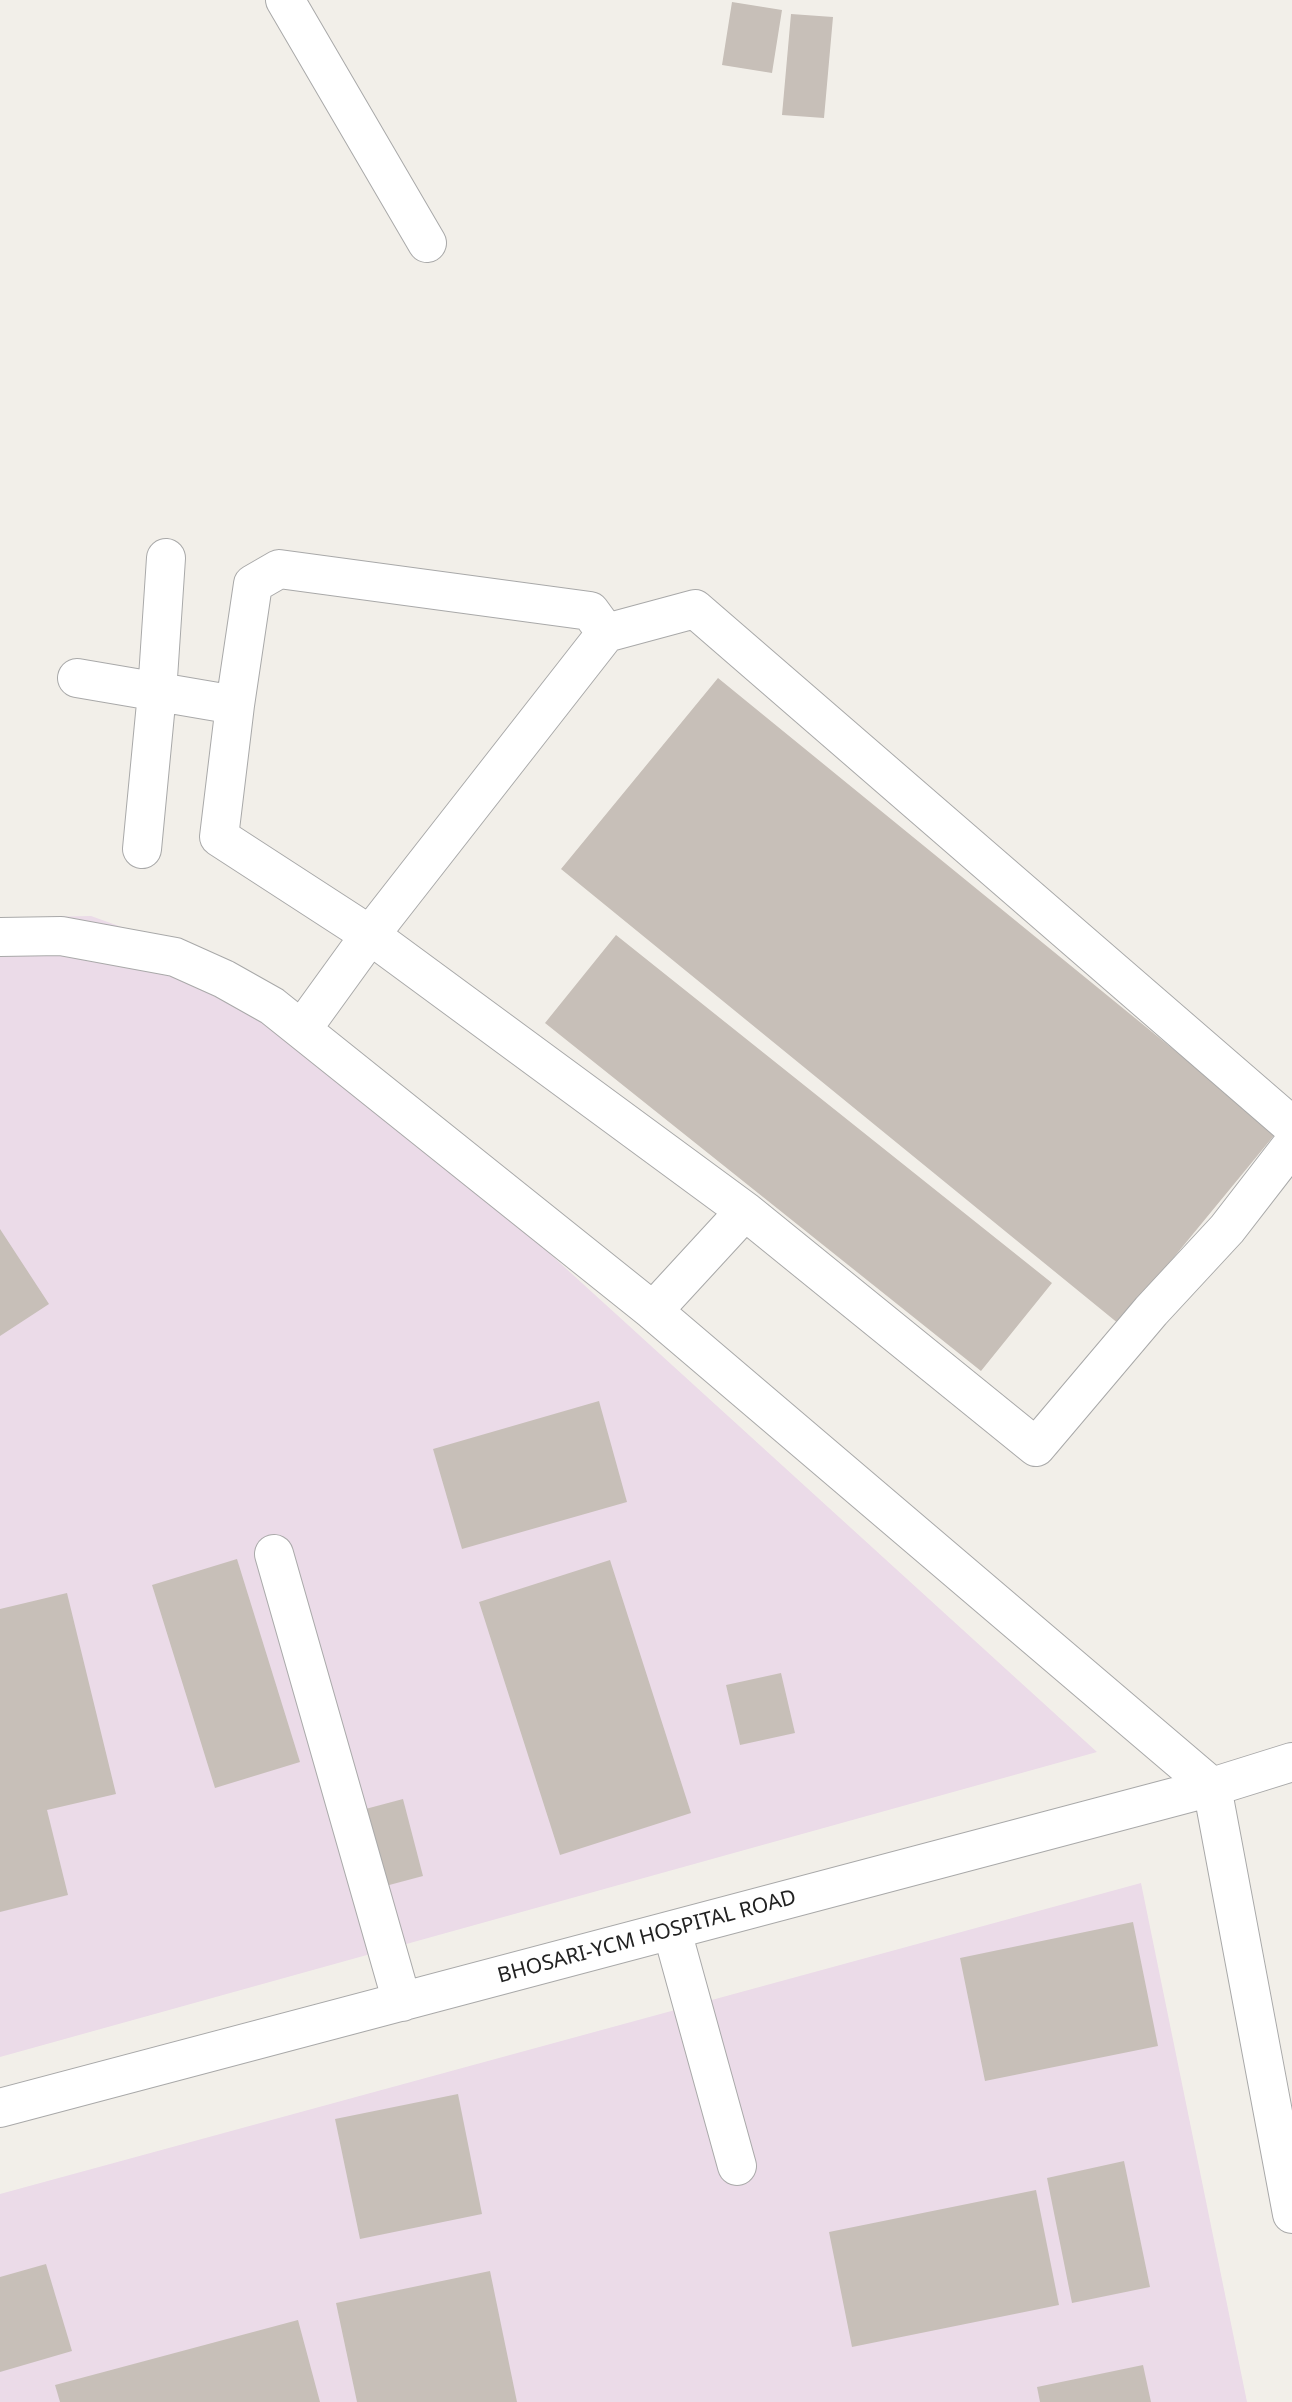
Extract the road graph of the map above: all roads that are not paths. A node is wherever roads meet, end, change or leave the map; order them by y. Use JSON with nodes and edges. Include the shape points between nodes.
{"nodes":[{"id":1,"x":285,"y":0,"type":"edge"},
{"id":2,"x":427,"y":243,"type":"dead end"},
{"id":3,"x":166,"y":558,"type":"dead end"},
{"id":4,"x":606,"y":632,"type":"junction"},
{"id":5,"x":77,"y":678,"type":"dead end"},
{"id":6,"x":157,"y":693,"type":"junction"},
{"id":7,"x":235,"y":705,"type":"junction"},
{"id":8,"x":142,"y":849,"type":"dead end"},
{"id":9,"x":370,"y":935,"type":"junction"},
{"id":10,"x":0,"y":937,"type":"edge"},
{"id":11,"x":302,"y":1029,"type":"junction"},
{"id":12,"x":1292,"y":1126,"type":"edge"},
{"id":13,"x":1292,"y":1145,"type":"edge"},
{"id":14,"x":745,"y":1211,"type":"junction"},
{"id":15,"x":653,"y":1311,"type":"junction"},
{"id":16,"x":274,"y":1555,"type":"dead end"},
{"id":17,"x":1292,"y":1762,"type":"edge"},
{"id":18,"x":1213,"y":1787,"type":"junction"},
{"id":19,"x":671,"y":1931,"type":"junction"},
{"id":20,"x":402,"y":2002,"type":"junction"},
{"id":21,"x":0,"y":2108,"type":"edge"},
{"id":22,"x":1284,"y":2120,"type":"edge"},
{"id":23,"x":737,"y":2166,"type":"dead end"},
{"id":24,"x":1292,"y":2214,"type":"edge"}],
"edges":[{"from":1,"to":2,"type":"street"},
{"from":3,"to":6,"type":"street"},
{"from":4,"to":7,"type":"street","via":[[590,611],[279,569],[253,584]]},
{"from":4,"to":9,"type":"street"},
{"from":4,"to":12,"type":"street","via":[[695,609]]},
{"from":5,"to":6,"type":"street"},
{"from":6,"to":7,"type":"street"},
{"from":6,"to":8,"type":"street"},
{"from":7,"to":9,"type":"street","via":[[219,837]]},
{"from":9,"to":11,"type":"street"},
{"from":9,"to":14,"type":"street"},
{"from":10,"to":11,"type":"street","via":[[61,936],[175,957],[272,1006]]},
{"from":11,"to":15,"type":"street"},
{"from":13,"to":14,"type":"street","via":[[1227,1228],[1036,1447]]},
{"from":14,"to":15,"type":"street"},
{"from":15,"to":18,"type":"street"},
{"from":16,"to":20,"type":"street"},
{"from":17,"to":18,"type":"street","name":"BHOSARI-YCM HOSPITAL ROAD"},
{"from":18,"to":19,"type":"street","name":"BHOSARI-YCM HOSPITAL ROAD"},
{"from":18,"to":22,"type":"street"},
{"from":19,"to":20,"type":"street","name":"BHOSARI-YCM HOSPITAL ROAD"},
{"from":19,"to":23,"type":"street"},
{"from":20,"to":21,"type":"street","name":"BHOSARI-YCM HOSPITAL ROAD"},
{"from":22,"to":24,"type":"street"}]}
